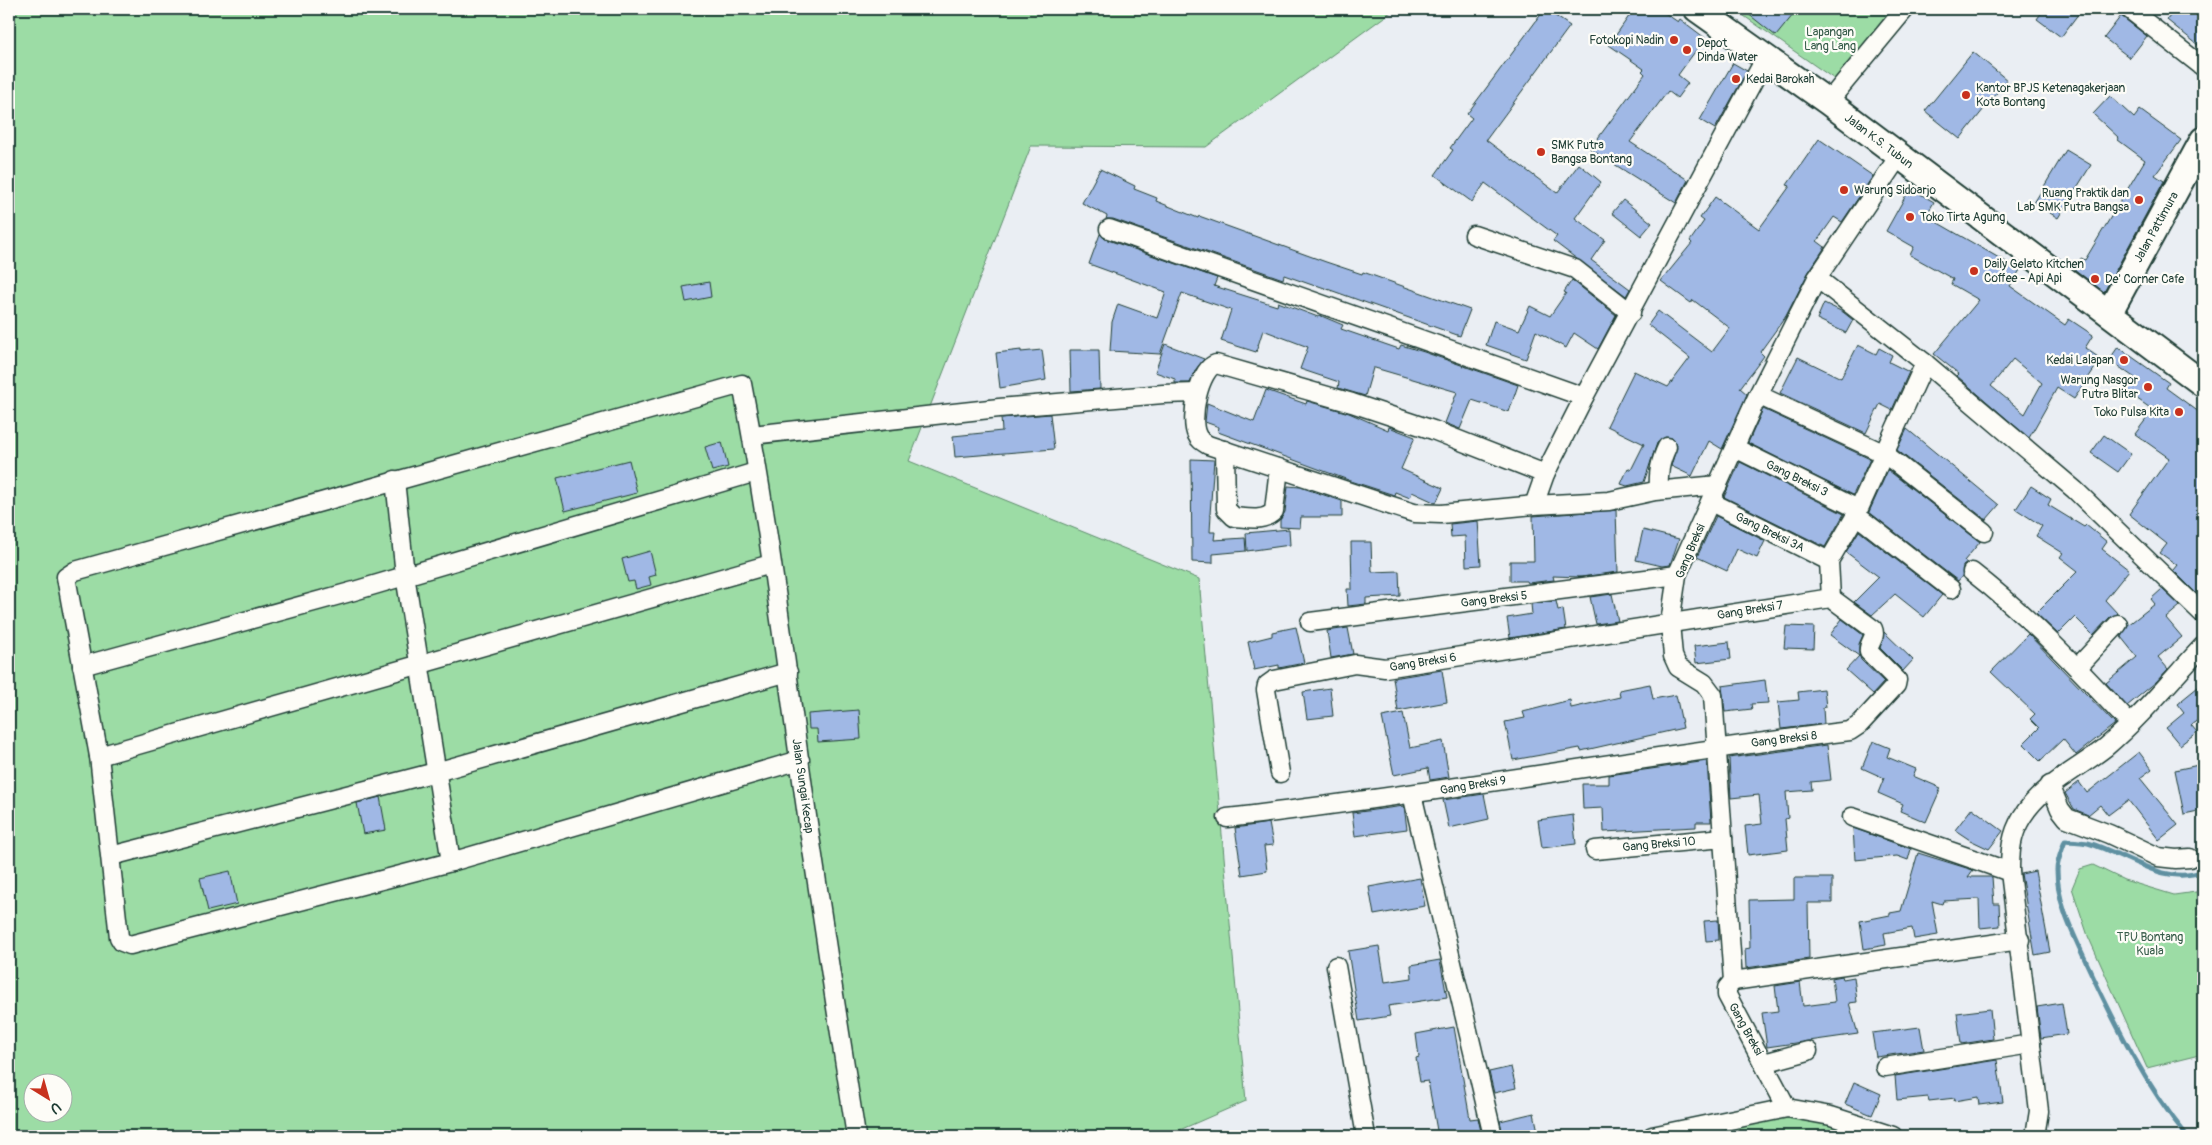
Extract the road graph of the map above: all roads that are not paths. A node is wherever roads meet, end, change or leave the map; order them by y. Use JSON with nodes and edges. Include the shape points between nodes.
{"nodes":[{"id":1,"x":1697,"y":9,"type":"edge"},
{"id":2,"x":1905,"y":9,"type":"edge"},
{"id":3,"x":2129,"y":9,"type":"edge"},
{"id":4,"x":1766,"y":57,"type":"junction"},
{"id":5,"x":2203,"y":67,"type":"edge"},
{"id":6,"x":1828,"y":102,"type":"junction"},
{"id":7,"x":2203,"y":140,"type":"edge"},
{"id":8,"x":1899,"y":156,"type":"junction"},
{"id":9,"x":1110,"y":230,"type":"dead end"},
{"id":10,"x":1474,"y":235,"type":"dead end"},
{"id":11,"x":1817,"y":278,"type":"junction"},
{"id":12,"x":1631,"y":313,"type":"junction"},
{"id":13,"x":2109,"y":313,"type":"junction"},
{"id":14,"x":1925,"y":363,"type":"junction"},
{"id":15,"x":2203,"y":384,"type":"edge"},
{"id":16,"x":1197,"y":393,"type":"junction"},
{"id":17,"x":1758,"y":395,"type":"junction"},
{"id":18,"x":1584,"y":397,"type":"junction"},
{"id":19,"x":752,"y":435,"type":"junction"},
{"id":20,"x":1667,"y":447,"type":"dead end"},
{"id":21,"x":1735,"y":448,"type":"junction"},
{"id":22,"x":1225,"y":450,"type":"junction"},
{"id":23,"x":1885,"y":454,"type":"junction"},
{"id":24,"x":1280,"y":468,"type":"junction"},
{"id":25,"x":756,"y":472,"type":"junction"},
{"id":26,"x":1545,"y":474,"type":"junction"},
{"id":27,"x":395,"y":480,"type":"junction"},
{"id":28,"x":1718,"y":485,"type":"junction"},
{"id":29,"x":1659,"y":490,"type":"junction"},
{"id":30,"x":1711,"y":502,"type":"junction"},
{"id":31,"x":1534,"y":505,"type":"junction"},
{"id":32,"x":1857,"y":512,"type":"junction"},
{"id":33,"x":1984,"y":532,"type":"dead end"},
{"id":34,"x":1829,"y":561,"type":"junction"},
{"id":35,"x":772,"y":564,"type":"junction"},
{"id":36,"x":1972,"y":572,"type":"dead end"},
{"id":37,"x":406,"y":575,"type":"junction"},
{"id":38,"x":1677,"y":575,"type":"junction"},
{"id":39,"x":1951,"y":589,"type":"dead end"},
{"id":40,"x":1831,"y":598,"type":"junction"},
{"id":41,"x":2203,"y":614,"type":"edge"},
{"id":42,"x":1310,"y":622,"type":"dead end"},
{"id":43,"x":1670,"y":623,"type":"junction"},
{"id":44,"x":2118,"y":624,"type":"dead end"},
{"id":45,"x":2200,"y":654,"type":"edge"},
{"id":46,"x":420,"y":664,"type":"junction"},
{"id":47,"x":82,"y":666,"type":"junction"},
{"id":48,"x":2078,"y":667,"type":"junction"},
{"id":49,"x":788,"y":672,"type":"junction"},
{"id":50,"x":2130,"y":724,"type":"junction"},
{"id":51,"x":1718,"y":747,"type":"junction"},
{"id":52,"x":99,"y":756,"type":"junction"},
{"id":53,"x":800,"y":760,"type":"junction"},
{"id":54,"x":436,"y":772,"type":"junction"},
{"id":55,"x":1280,"y":773,"type":"dead end"},
{"id":56,"x":2050,"y":785,"type":"junction"},
{"id":57,"x":1412,"y":794,"type":"junction"},
{"id":58,"x":1852,"y":817,"type":"dead end"},
{"id":59,"x":1227,"y":818,"type":"dead end"},
{"id":60,"x":1723,"y":838,"type":"junction"},
{"id":61,"x":1595,"y":850,"type":"dead end"},
{"id":62,"x":111,"y":856,"type":"junction"},
{"id":63,"x":2190,"y":858,"type":"dead end"},
{"id":64,"x":451,"y":862,"type":"junction"},
{"id":65,"x":2010,"y":872,"type":"junction"},
{"id":66,"x":2020,"y":940,"type":"junction"},
{"id":67,"x":1336,"y":966,"type":"dead end"},
{"id":68,"x":1734,"y":980,"type":"junction"},
{"id":69,"x":2032,"y":1044,"type":"junction"},
{"id":70,"x":1808,"y":1051,"type":"dead end"},
{"id":71,"x":1764,"y":1063,"type":"junction"},
{"id":72,"x":1885,"y":1068,"type":"dead end"},
{"id":73,"x":1787,"y":1108,"type":"junction"},
{"id":74,"x":856,"y":1136,"type":"edge"},
{"id":75,"x":1366,"y":1136,"type":"edge"},
{"id":76,"x":1493,"y":1136,"type":"edge"},
{"id":77,"x":1652,"y":1136,"type":"edge"},
{"id":78,"x":1893,"y":1136,"type":"edge"},
{"id":79,"x":2035,"y":1136,"type":"edge"}],
"edges":[{"from":1,"to":4,"type":"street","name":"Jalan K.S. Tubun"},
{"from":2,"to":6,"type":"street"},
{"from":3,"to":5,"type":"street"},
{"from":4,"to":6,"type":"street","name":"Jalan K.S. Tubun"},
{"from":4,"to":12,"type":"street"},
{"from":6,"to":8,"type":"street","name":"Jalan K.S. Tubun"},
{"from":7,"to":13,"type":"street","name":"Jalan Pattimura"},
{"from":8,"to":11,"type":"street","name":"Gang Breksi"},
{"from":8,"to":13,"type":"street","name":"Jalan K.S. Tubun"},
{"from":9,"to":18,"type":"street"},
{"from":10,"to":12,"type":"street","via":[[1575,269]]},
{"from":11,"to":14,"type":"street"},
{"from":11,"to":17,"type":"street","name":"Gang Breksi"},
{"from":12,"to":18,"type":"street"},
{"from":13,"to":15,"type":"street","name":"Jalan K.S. Tubun"},
{"from":14,"to":23,"type":"street"},
{"from":14,"to":41,"type":"street","via":[[2075,490]]},
{"from":16,"to":19,"type":"street","via":[[999,408]]},
{"from":16,"to":22,"type":"street","via":[[1196,433],[1208,445]]},
{"from":16,"to":26,"type":"street","via":[[1209,368],[1216,364],[1434,430]]},
{"from":17,"to":21,"type":"street","name":"Gang Breksi"},
{"from":17,"to":23,"type":"street"},
{"from":18,"to":26,"type":"street"},
{"from":19,"to":25,"type":"street","name":"Jalan Sungai Kecap"},
{"from":19,"to":27,"type":"street","name":"Jalan Sungai Kecap","via":[[742,384]]},
{"from":20,"to":29,"type":"street","via":[[1658,471]]},
{"from":21,"to":28,"type":"street","name":"Gang Breksi"},
{"from":21,"to":32,"type":"street","name":"Gang Breksi 3"},
{"from":22,"to":24,"type":"street"},
{"from":22,"to":24,"type":"street","via":[[1226,509],[1234,517],[1264,518],[1274,511]]},
{"from":23,"to":32,"type":"street"},
{"from":23,"to":33,"type":"street"},
{"from":24,"to":31,"type":"street","via":[[1414,513],[1441,514]]},
{"from":25,"to":35,"type":"street","name":"Jalan Sungai Kecap"},
{"from":25,"to":37,"type":"street"},
{"from":26,"to":31,"type":"street"},
{"from":27,"to":37,"type":"street"},
{"from":27,"to":47,"type":"street","via":[[76,571],[66,577]]},
{"from":28,"to":29,"type":"street"},
{"from":28,"to":30,"type":"street","name":"Gang Breksi"},
{"from":29,"to":31,"type":"street","via":[[1609,501]]},
{"from":30,"to":34,"type":"street","name":"Gang Breksi 3A"},
{"from":30,"to":38,"type":"street","name":"Gang Breksi"},
{"from":32,"to":34,"type":"street"},
{"from":32,"to":39,"type":"street","name":"Gang Breksi 3"},
{"from":34,"to":40,"type":"street"},
{"from":35,"to":46,"type":"street"},
{"from":35,"to":49,"type":"street","name":"Jalan Sungai Kecap"},
{"from":36,"to":48,"type":"street","via":[[2010,602]]},
{"from":37,"to":46,"type":"street"},
{"from":37,"to":47,"type":"street"},
{"from":38,"to":42,"type":"street","name":"Gang Breksi 5"},
{"from":38,"to":43,"type":"street","name":"Gang Breksi"},
{"from":40,"to":43,"type":"street","name":"Gang Breksi 7"},
{"from":40,"to":51,"type":"street","name":"Gang Breksi 8","via":[[1873,629],[1869,652],[1897,680],[1896,685],[1859,726],[1850,731]]},
{"from":43,"to":51,"type":"street","name":"Gang Breksi","via":[[1675,662],[1704,683],[1713,695]]},
{"from":43,"to":55,"type":"street","name":"Gang Breksi 6","via":[[1385,668],[1355,664],[1274,680],[1266,690]]},
{"from":44,"to":48,"type":"street"},
{"from":45,"to":50,"type":"street"},
{"from":46,"to":52,"type":"street"},
{"from":46,"to":54,"type":"street"},
{"from":47,"to":52,"type":"street"},
{"from":48,"to":50,"type":"street"},
{"from":49,"to":53,"type":"street","name":"Jalan Sungai Kecap"},
{"from":49,"to":54,"type":"street"},
{"from":50,"to":56,"type":"street","via":[[2106,746]]},
{"from":51,"to":57,"type":"street","name":"Gang Breksi 9"},
{"from":51,"to":60,"type":"street","name":"Gang Breksi"},
{"from":52,"to":62,"type":"street"},
{"from":53,"to":64,"type":"street"},
{"from":53,"to":74,"type":"street","name":"Jalan Sungai Kecap"},
{"from":54,"to":62,"type":"street"},
{"from":54,"to":64,"type":"street"},
{"from":56,"to":63,"type":"street","via":[[2067,818],[2158,857]]},
{"from":56,"to":65,"type":"street","via":[[2031,804],[2014,833]]},
{"from":57,"to":59,"type":"street","name":"Gang Breksi 9"},
{"from":57,"to":76,"type":"street"},
{"from":58,"to":65,"type":"street"},
{"from":60,"to":61,"type":"street","name":"Gang Breksi 10"},
{"from":60,"to":68,"type":"street","name":"Gang Breksi"},
{"from":62,"to":64,"type":"street","via":[[119,937],[130,945]]},
{"from":65,"to":66,"type":"street"},
{"from":66,"to":68,"type":"street"},
{"from":66,"to":69,"type":"street"},
{"from":67,"to":75,"type":"street"},
{"from":68,"to":71,"type":"street","name":"Gang Breksi","via":[[1727,988],[1727,995]]},
{"from":69,"to":72,"type":"street"},
{"from":69,"to":79,"type":"street","via":[[2039,1111]]},
{"from":70,"to":71,"type":"street"},
{"from":71,"to":73,"type":"street","name":"Gang Breksi"},
{"from":73,"to":77,"type":"street"},
{"from":73,"to":78,"type":"street","via":[[1831,1116]]}]}
